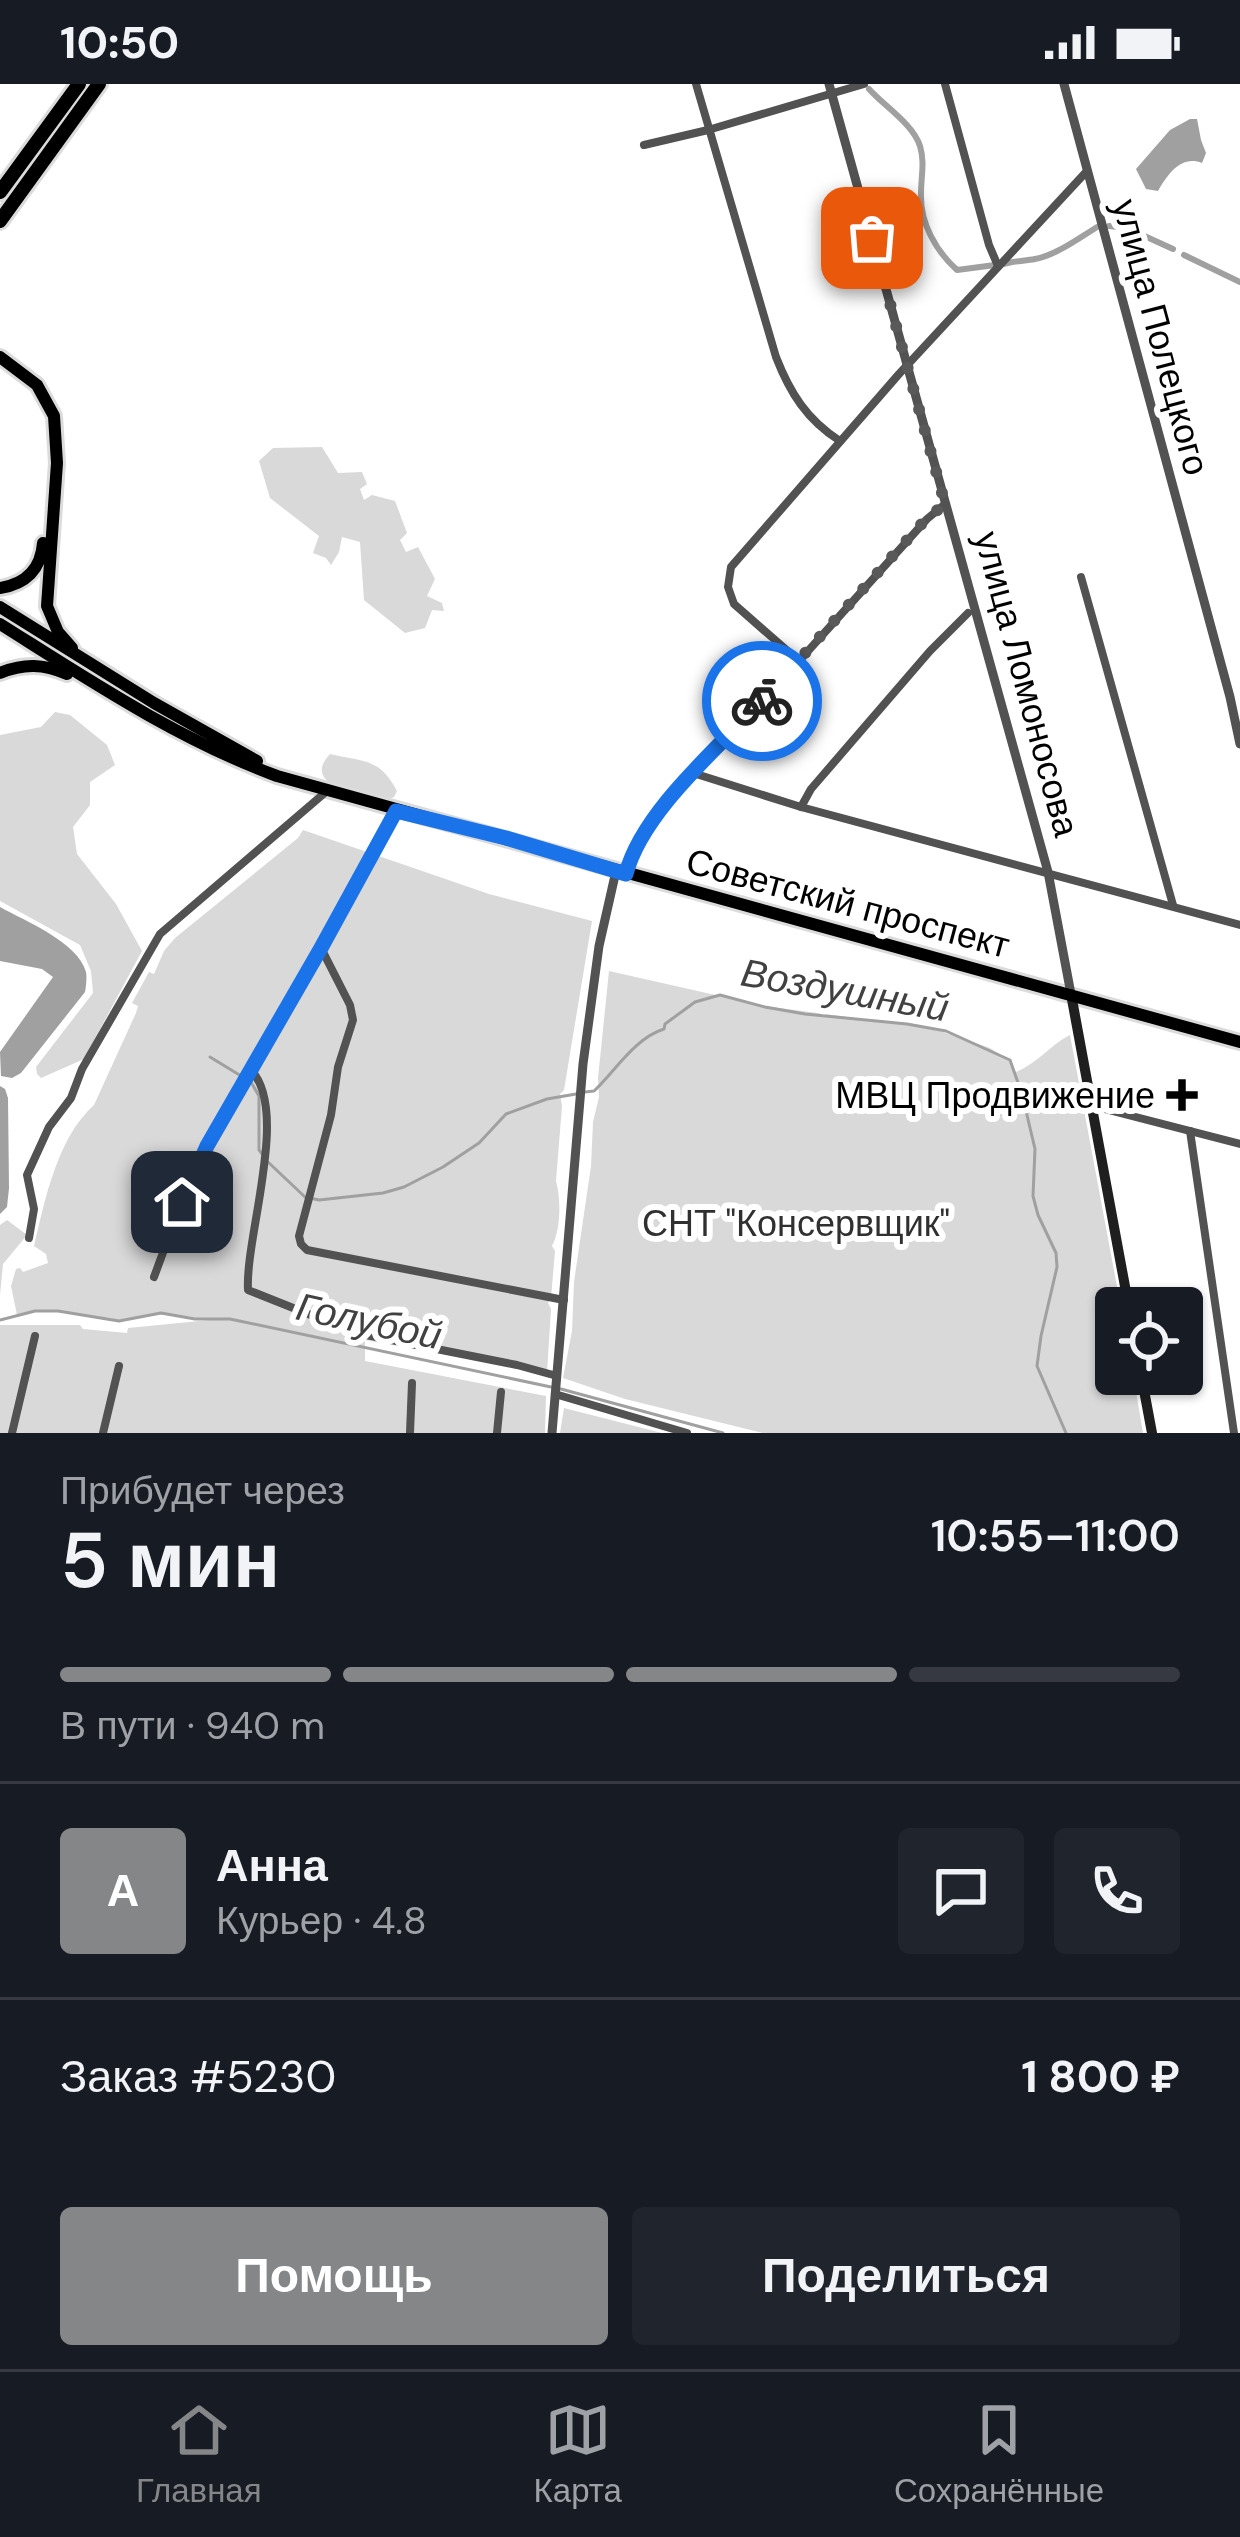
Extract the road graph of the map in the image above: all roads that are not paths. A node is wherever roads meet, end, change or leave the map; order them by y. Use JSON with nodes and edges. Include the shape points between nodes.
{"nodes":[{"id":1,"x":79,"y":84,"type":"edge"},
{"id":2,"x":99,"y":84,"type":"edge"},
{"id":3,"x":696,"y":84,"type":"edge"},
{"id":4,"x":864,"y":84,"type":"edge"},
{"id":5,"x":945,"y":84,"type":"edge"},
{"id":6,"x":1064,"y":84,"type":"edge"},
{"id":7,"x":830,"y":89,"type":"edge"},
{"id":8,"x":708,"y":130,"type":"junction"},
{"id":9,"x":34,"y":143,"type":"junction"},
{"id":10,"x":644,"y":145,"type":"dead end"},
{"id":11,"x":1088,"y":170,"type":"junction"},
{"id":12,"x":0,"y":180,"type":"edge"},
{"id":13,"x":27,"y":182,"type":"junction"},
{"id":14,"x":0,"y":192,"type":"edge"},
{"id":15,"x":0,"y":221,"type":"edge"},
{"id":16,"x":0,"y":232,"type":"edge"},
{"id":17,"x":998,"y":266,"type":"junction"},
{"id":18,"x":0,"y":361,"type":"edge"},
{"id":19,"x":908,"y":365,"type":"junction"},
{"id":20,"x":841,"y":441,"type":"junction"},
{"id":21,"x":945,"y":504,"type":"junction"},
{"id":22,"x":1081,"y":577,"type":"dead end"},
{"id":23,"x":0,"y":588,"type":"edge"},
{"id":24,"x":0,"y":607,"type":"edge"},
{"id":25,"x":968,"y":613,"type":"dead end"},
{"id":26,"x":0,"y":624,"type":"edge"},
{"id":27,"x":799,"y":661,"type":"junction"},
{"id":28,"x":91,"y":664,"type":"junction"},
{"id":29,"x":0,"y":673,"type":"edge"},
{"id":30,"x":1235,"y":695,"type":"edge"},
{"id":31,"x":117,"y":698,"type":"junction"},
{"id":32,"x":1240,"y":744,"type":"edge"},
{"id":33,"x":693,"y":773,"type":"junction"},
{"id":34,"x":301,"y":783,"type":"junction"},
{"id":35,"x":327,"y":791,"type":"junction"},
{"id":36,"x":801,"y":807,"type":"junction"},
{"id":37,"x":396,"y":811,"type":"junction"},
{"id":38,"x":1048,"y":872,"type":"junction"},
{"id":39,"x":621,"y":873,"type":"junction"},
{"id":40,"x":1174,"y":906,"type":"junction"},
{"id":41,"x":1240,"y":926,"type":"edge"},
{"id":42,"x":321,"y":948,"type":"junction"},
{"id":43,"x":1071,"y":994,"type":"junction"},
{"id":44,"x":1240,"y":1042,"type":"edge"},
{"id":45,"x":251,"y":1070,"type":"junction"},
{"id":46,"x":1093,"y":1106,"type":"junction"},
{"id":47,"x":1190,"y":1130,"type":"junction"},
{"id":48,"x":1240,"y":1144,"type":"edge"},
{"id":49,"x":29,"y":1238,"type":"dead end"},
{"id":50,"x":154,"y":1277,"type":"dead end"},
{"id":51,"x":1125,"y":1287,"type":"edge"},
{"id":52,"x":564,"y":1300,"type":"junction"},
{"id":53,"x":34,"y":1336,"type":"dead end"},
{"id":54,"x":119,"y":1366,"type":"dead end"},
{"id":55,"x":412,"y":1383,"type":"dead end"},
{"id":56,"x":556,"y":1384,"type":"junction"},
{"id":57,"x":501,"y":1392,"type":"dead end"},
{"id":58,"x":1145,"y":1395,"type":"edge"},
{"id":59,"x":12,"y":1433,"type":"edge"},
{"id":60,"x":104,"y":1433,"type":"edge"},
{"id":61,"x":410,"y":1433,"type":"edge"},
{"id":62,"x":497,"y":1433,"type":"edge"},
{"id":63,"x":552,"y":1433,"type":"edge"},
{"id":64,"x":687,"y":1433,"type":"edge"},
{"id":65,"x":1152,"y":1433,"type":"edge"},
{"id":66,"x":1234,"y":1433,"type":"edge"}],
"edges":[{"from":1,"to":9,"type":"highway"},
{"from":2,"to":13,"type":"highway"},
{"from":3,"to":8,"type":"street"},
{"from":4,"to":7,"type":"street"},
{"from":5,"to":17,"type":"street"},
{"from":6,"to":11,"type":"street","name":"улица Полецкого"},
{"from":7,"to":8,"type":"street"},
{"from":7,"to":19,"type":"street","name":"улица Ломоносова"},
{"from":8,"to":10,"type":"street"},
{"from":8,"to":20,"type":"street","via":[[787,385],[806,415]]},
{"from":9,"to":12,"type":"main road"},
{"from":9,"to":14,"type":"highway"},
{"from":11,"to":17,"type":"street"},
{"from":11,"to":30,"type":"street","name":"улица Полецкого"},
{"from":13,"to":15,"type":"highway"},
{"from":13,"to":16,"type":"main road"},
{"from":17,"to":19,"type":"street"},
{"from":18,"to":23,"type":"main road","via":[[40,399],[50,440],[40,562],[26,579]]},
{"from":18,"to":28,"type":"main road","via":[[37,385],[54,416],[47,606],[58,632]]},
{"from":19,"to":20,"type":"street"},
{"from":19,"to":21,"type":"street","name":"улица Ломоносова"},
{"from":20,"to":27,"type":"street","via":[[728,576],[734,604]]},
{"from":21,"to":27,"type":"street"},
{"from":21,"to":38,"type":"street","name":"улица Ломоносова"},
{"from":22,"to":40,"type":"street"},
{"from":24,"to":28,"type":"main road","name":"Советский проспект"},
{"from":25,"to":36,"type":"street"},
{"from":26,"to":31,"type":"main road","name":"Советский проспект"},
{"from":27,"to":33,"type":"street"},
{"from":28,"to":34,"type":"main road","name":"Советский проспект"},
{"from":29,"to":31,"type":"main road","via":[[44,666]]},
{"from":30,"to":32,"type":"street","name":"улица Полецкого"},
{"from":31,"to":34,"type":"main road","name":"Советский проспект","via":[[200,743]]},
{"from":33,"to":36,"type":"street"},
{"from":33,"to":39,"type":"street","via":[[647,826]]},
{"from":34,"to":35,"type":"main road","name":"Советский проспект"},
{"from":35,"to":37,"type":"main road","name":"Советский проспект"},
{"from":35,"to":49,"type":"street","via":[[160,934],[27,1175]]},
{"from":36,"to":38,"type":"street"},
{"from":37,"to":39,"type":"main road","name":"Советский проспект"},
{"from":37,"to":42,"type":"street"},
{"from":38,"to":40,"type":"street"},
{"from":38,"to":43,"type":"street","name":"улица Ломоносова"},
{"from":39,"to":43,"type":"main road","name":"Советский проспект"},
{"from":39,"to":52,"type":"street","via":[[589,1017]]},
{"from":40,"to":41,"type":"street"},
{"from":42,"to":45,"type":"street"},
{"from":42,"to":52,"type":"street","via":[[352,1020],[301,1244]]},
{"from":43,"to":44,"type":"main road","name":"Советский проспект"},
{"from":43,"to":46,"type":"main road","name":"улица Ломоносова"},
{"from":45,"to":50,"type":"street","via":[[192,1174]]},
{"from":45,"to":56,"type":"street","via":[[261,1081],[266,1150],[248,1290],[356,1333],[517,1365]]},
{"from":46,"to":47,"type":"street"},
{"from":46,"to":51,"type":"main road","name":"улица Ломоносова"},
{"from":47,"to":48,"type":"street"},
{"from":47,"to":66,"type":"street"},
{"from":52,"to":56,"type":"street"},
{"from":53,"to":59,"type":"street"},
{"from":54,"to":60,"type":"street"},
{"from":55,"to":61,"type":"street"},
{"from":56,"to":63,"type":"street"},
{"from":56,"to":64,"type":"street"},
{"from":57,"to":62,"type":"street"},
{"from":58,"to":65,"type":"main road"}]}
